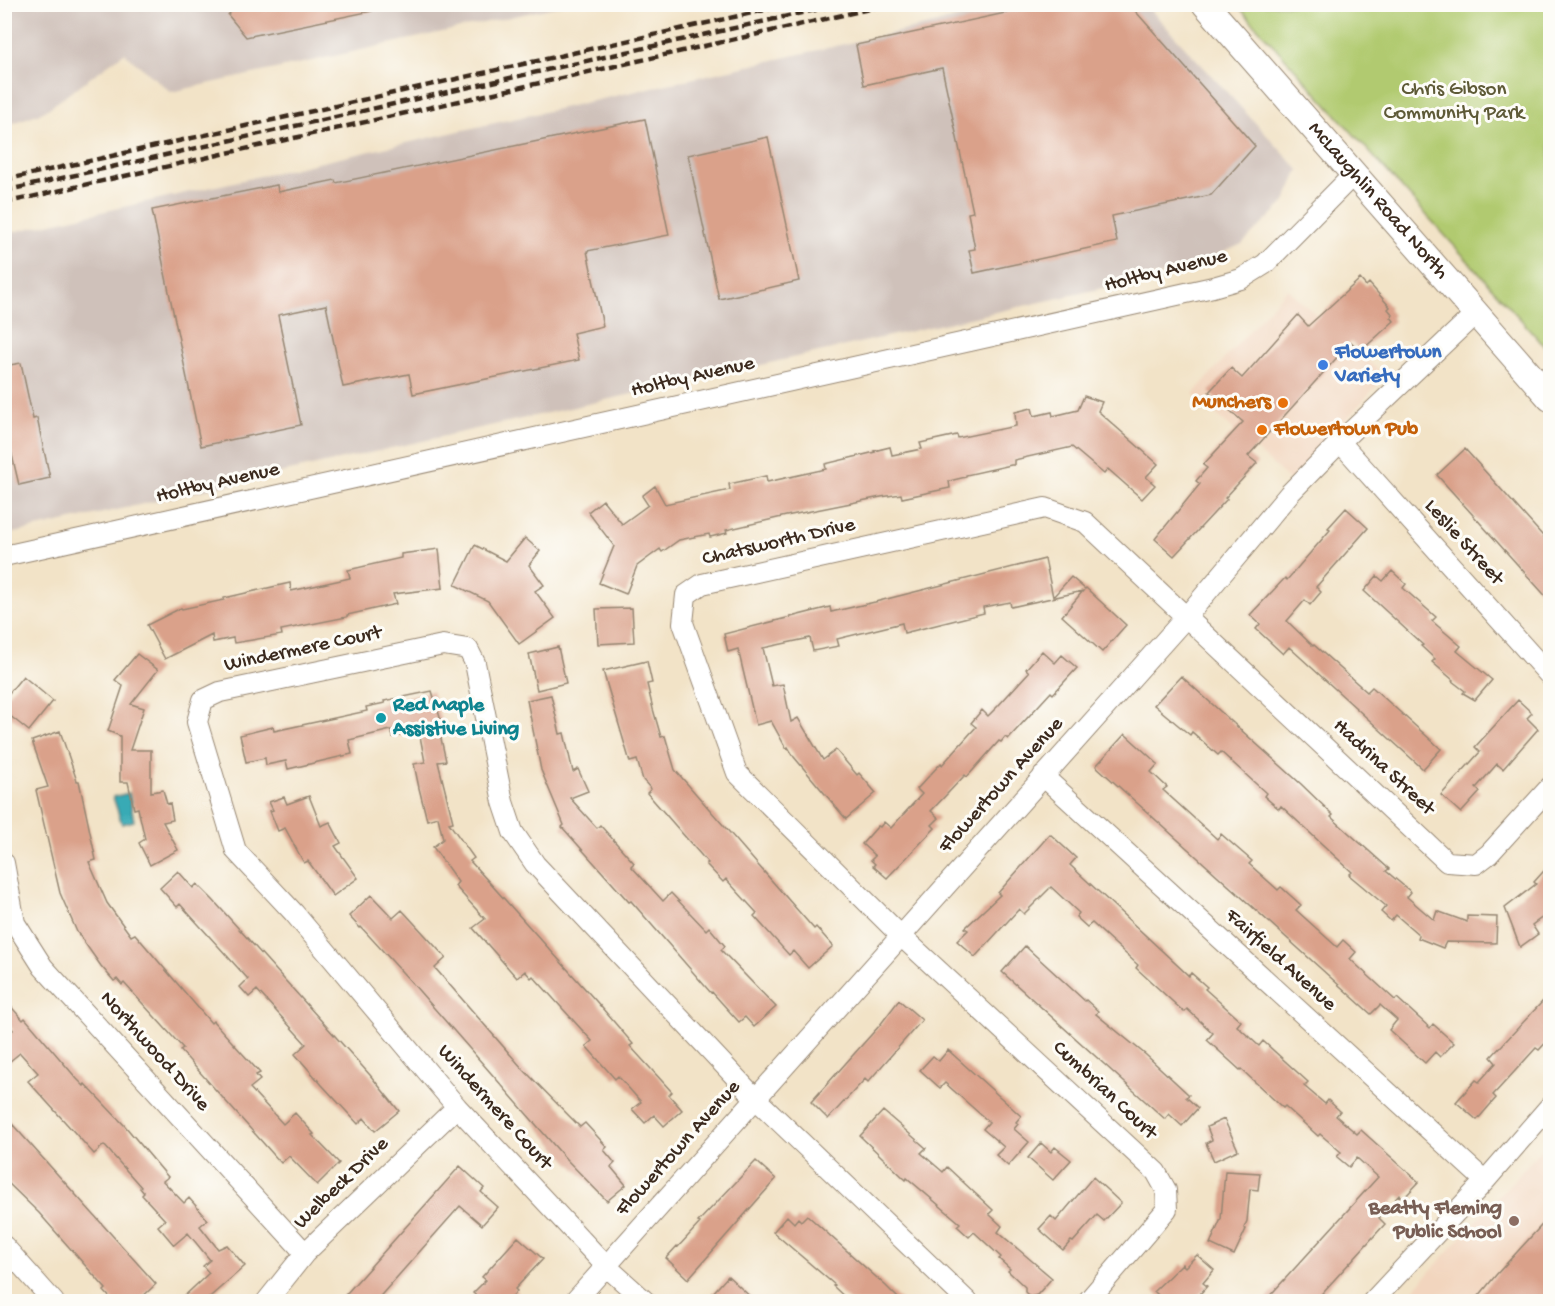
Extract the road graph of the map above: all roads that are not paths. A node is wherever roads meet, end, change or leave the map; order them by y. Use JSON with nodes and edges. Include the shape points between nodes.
{"nodes":[{"id":1,"x":1205,"y":4,"type":"edge"},
{"id":2,"x":1353,"y":175,"type":"junction"},
{"id":3,"x":1476,"y":314,"type":"junction"},
{"id":4,"x":1551,"y":398,"type":"edge"},
{"id":5,"x":1340,"y":442,"type":"junction"},
{"id":6,"x":4,"y":556,"type":"edge"},
{"id":7,"x":1187,"y":616,"type":"junction"},
{"id":8,"x":1551,"y":676,"type":"edge"},
{"id":9,"x":1043,"y":776,"type":"junction"},
{"id":10,"x":1551,"y":787,"type":"edge"},
{"id":11,"x":4,"y":863,"type":"edge"},
{"id":12,"x":900,"y":934,"type":"junction"},
{"id":13,"x":756,"y":1100,"type":"junction"},
{"id":14,"x":1551,"y":1106,"type":"edge"},
{"id":15,"x":457,"y":1107,"type":"junction"},
{"id":16,"x":1485,"y":1180,"type":"junction"},
{"id":17,"x":4,"y":1246,"type":"edge"},
{"id":18,"x":304,"y":1252,"type":"junction"},
{"id":19,"x":606,"y":1266,"type":"junction"},
{"id":20,"x":54,"y":1302,"type":"edge"},
{"id":21,"x":266,"y":1302,"type":"edge"},
{"id":22,"x":574,"y":1302,"type":"edge"},
{"id":23,"x":646,"y":1302,"type":"edge"},
{"id":24,"x":968,"y":1302,"type":"edge"},
{"id":25,"x":1087,"y":1302,"type":"edge"},
{"id":26,"x":1372,"y":1302,"type":"edge"}],
"edges":[{"from":1,"to":2,"type":"main road","name":"McLaughlin Road North"},
{"from":2,"to":3,"type":"main road","name":"McLaughlin Road North"},
{"from":2,"to":6,"type":"street","name":"Holtby Avenue","via":[[1265,264],[1241,279],[1213,287]]},
{"from":3,"to":4,"type":"main road","name":"McLaughlin Road North"},
{"from":3,"to":5,"type":"street","name":"Flowertown Avenue"},
{"from":5,"to":7,"type":"street","name":"Flowertown Avenue","via":[[1289,494]]},
{"from":5,"to":8,"type":"street","name":"Leslie Street"},
{"from":7,"to":9,"type":"street","name":"Flowertown Avenue"},
{"from":7,"to":10,"type":"street","name":"Hadrina Street","via":[[1447,862],[1476,864]]},
{"from":7,"to":12,"type":"street","name":"Chatsworth Drive","via":[[1085,522],[1045,508],[702,584],[686,596],[682,623],[737,773]]},
{"from":9,"to":12,"type":"street","name":"Flowertown Avenue"},
{"from":9,"to":16,"type":"street","name":"Fairfield Avenue"},
{"from":11,"to":18,"type":"street","name":"Northwood Drive","via":[[15,923],[43,967]]},
{"from":12,"to":13,"type":"street","name":"Flowertown Avenue"},
{"from":12,"to":25,"type":"street","name":"Cumbrian Court","via":[[1155,1173],[1167,1190],[1167,1209]]},
{"from":13,"to":15,"type":"street","name":"Windermere Court","via":[[535,864],[513,832],[503,802],[475,663],[468,649],[443,645],[220,692],[203,700],[197,722],[236,852],[294,913]]},
{"from":13,"to":19,"type":"street","name":"Flowertown Avenue"},
{"from":13,"to":24,"type":"street"},
{"from":14,"to":16,"type":"street"},
{"from":15,"to":18,"type":"street","name":"Welbeck Drive"},
{"from":15,"to":19,"type":"street","name":"Windermere Court"},
{"from":16,"to":26,"type":"street"},
{"from":17,"to":20,"type":"street"},
{"from":18,"to":21,"type":"street","name":"Welbeck Drive"},
{"from":19,"to":22,"type":"street","name":"Flowertown Avenue"},
{"from":19,"to":23,"type":"street","name":"Windermere Court"}]}
